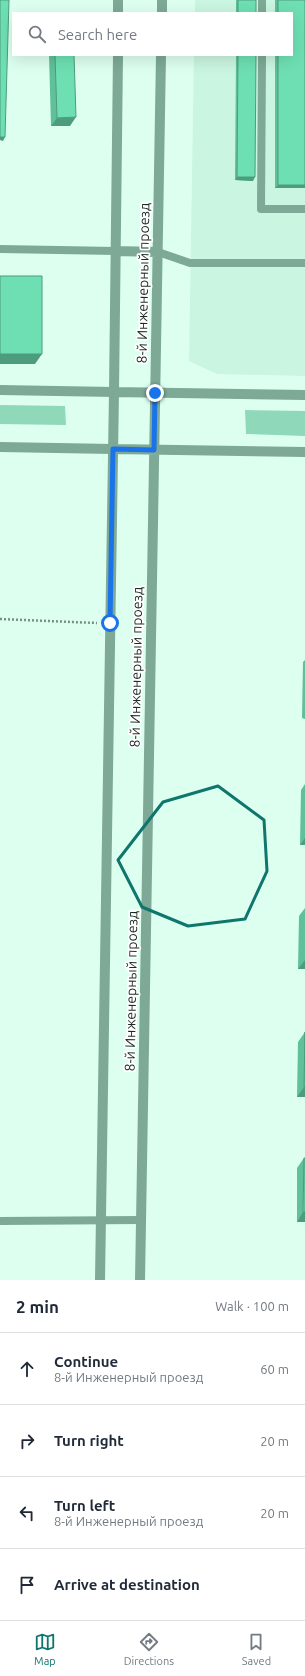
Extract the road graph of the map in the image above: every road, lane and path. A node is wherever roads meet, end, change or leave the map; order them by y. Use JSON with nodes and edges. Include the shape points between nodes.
{"nodes":[{"id":1,"x":118,"y":0,"type":"edge"},
{"id":2,"x":162,"y":0,"type":"edge"},
{"id":3,"x":262,"y":0,"type":"edge"},
{"id":4,"x":118,"y":12,"type":"edge"},
{"id":5,"x":162,"y":12,"type":"edge"},
{"id":6,"x":262,"y":12,"type":"edge"},
{"id":7,"x":118,"y":56,"type":"edge"},
{"id":8,"x":161,"y":56,"type":"edge"},
{"id":9,"x":262,"y":56,"type":"edge"},
{"id":10,"x":305,"y":209,"type":"edge"},
{"id":11,"x":0,"y":249,"type":"edge"},
{"id":12,"x":116,"y":251,"type":"junction"},
{"id":13,"x":158,"y":252,"type":"junction"},
{"id":14,"x":305,"y":263,"type":"edge"},
{"id":15,"x":0,"y":390,"type":"edge"},
{"id":16,"x":114,"y":392,"type":"junction"},
{"id":17,"x":155,"y":393,"type":"junction"},
{"id":18,"x":305,"y":395,"type":"edge"},
{"id":19,"x":0,"y":447,"type":"edge"},
{"id":20,"x":113,"y":449,"type":"junction"},
{"id":21,"x":154,"y":450,"type":"junction"},
{"id":22,"x":305,"y":452,"type":"edge"},
{"id":23,"x":0,"y":619,"type":"edge"},
{"id":24,"x":110,"y":623,"type":"junction"},
{"id":25,"x":0,"y":1220,"type":"edge"},
{"id":26,"x":100,"y":1220,"type":"junction"},
{"id":27,"x":141,"y":1220,"type":"junction"},
{"id":28,"x":100,"y":1280,"type":"edge"},
{"id":29,"x":140,"y":1280,"type":"edge"}],
"edges":[{"from":1,"to":4,"type":"street"},
{"from":2,"to":5,"type":"street"},
{"from":3,"to":6,"type":"lane"},
{"from":7,"to":12,"type":"street","name":"8-й Инженерный проезд"},
{"from":8,"to":13,"type":"street","name":"8-й Инженерный проезд"},
{"from":9,"to":10,"type":"lane","via":[[261,209]]},
{"from":11,"to":12,"type":"lane"},
{"from":12,"to":13,"type":"street"},
{"from":12,"to":16,"type":"street","name":"8-й Инженерный проезд"},
{"from":13,"to":14,"type":"lane","via":[[190,263]]},
{"from":13,"to":17,"type":"street","name":"8-й Инженерный проезд"},
{"from":15,"to":16,"type":"street"},
{"from":16,"to":17,"type":"street"},
{"from":16,"to":20,"type":"street","name":"8-й Инженерный проезд"},
{"from":17,"to":18,"type":"street"},
{"from":17,"to":21,"type":"street","name":"8-й Инженерный проезд"},
{"from":19,"to":20,"type":"street"},
{"from":20,"to":21,"type":"street"},
{"from":20,"to":24,"type":"street","name":"8-й Инженерный проезд"},
{"from":21,"to":22,"type":"street"},
{"from":21,"to":27,"type":"street","name":"8-й Инженерный проезд"},
{"from":23,"to":24,"type":"path"},
{"from":24,"to":26,"type":"street","name":"8-й Инженерный проезд"},
{"from":25,"to":26,"type":"lane"},
{"from":26,"to":27,"type":"lane"},
{"from":26,"to":28,"type":"street","name":"8-й Инженерный проезд"},
{"from":27,"to":29,"type":"street","name":"8-й Инженерный проезд"}]}
